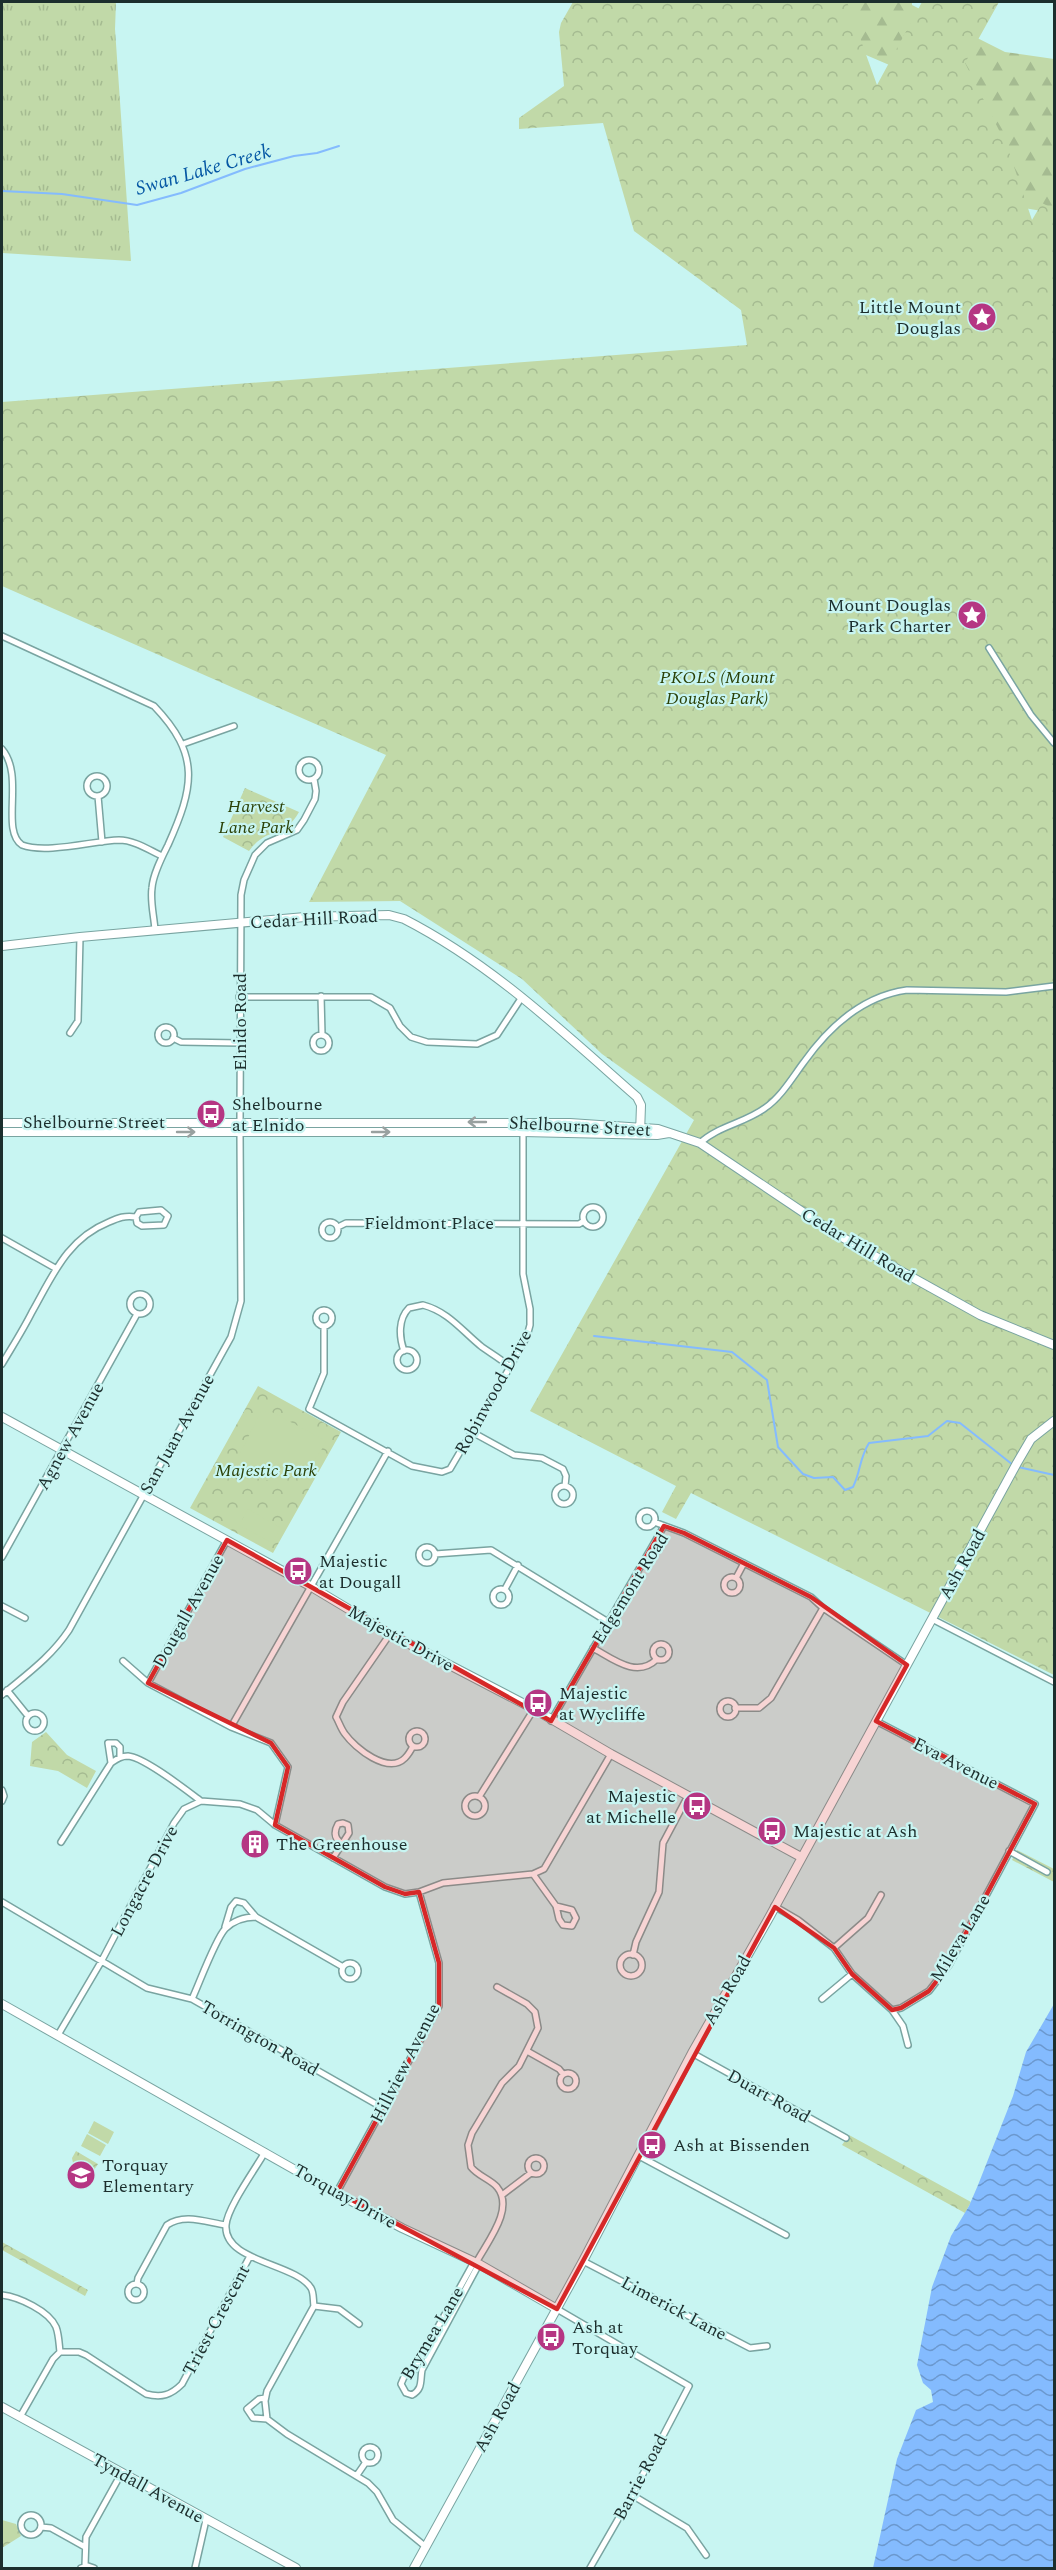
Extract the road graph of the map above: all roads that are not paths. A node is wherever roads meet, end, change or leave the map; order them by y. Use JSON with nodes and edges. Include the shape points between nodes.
{"nodes":[{"id":1,"x":2,"y":636,"type":"edge"},
{"id":2,"x":989,"y":648,"type":"dead end"},
{"id":3,"x":234,"y":726,"type":"dead end"},
{"id":4,"x":1054,"y":743,"type":"edge"},
{"id":5,"x":183,"y":744,"type":"junction"},
{"id":6,"x":2,"y":750,"type":"edge"},
{"id":7,"x":314,"y":779,"type":"dead end"},
{"id":8,"x":98,"y":796,"type":"dead end"},
{"id":9,"x":5,"y":798,"type":"dead end"},
{"id":10,"x":5,"y":829,"type":"dead end"},
{"id":11,"x":102,"y":842,"type":"junction"},
{"id":12,"x":162,"y":856,"type":"junction"},
{"id":13,"x":241,"y":923,"type":"junction"},
{"id":14,"x":155,"y":930,"type":"junction"},
{"id":15,"x":81,"y":937,"type":"junction"},
{"id":16,"x":2,"y":946,"type":"edge"},
{"id":17,"x":1054,"y":986,"type":"edge"},
{"id":18,"x":321,"y":996,"type":"junction"},
{"id":19,"x":239,"y":997,"type":"junction"},
{"id":20,"x":522,"y":997,"type":"junction"},
{"id":21,"x":70,"y":1033,"type":"dead end"},
{"id":22,"x":322,"y":1035,"type":"dead end"},
{"id":23,"x":173,"y":1038,"type":"dead end"},
{"id":24,"x":240,"y":1043,"type":"junction"},
{"id":25,"x":2,"y":1122,"type":"edge"},
{"id":26,"x":240,"y":1122,"type":"junction"},
{"id":27,"x":523,"y":1122,"type":"junction"},
{"id":28,"x":640,"y":1130,"type":"junction"},
{"id":29,"x":2,"y":1132,"type":"edge"},
{"id":30,"x":240,"y":1132,"type":"junction"},
{"id":31,"x":523,"y":1132,"type":"junction"},
{"id":32,"x":669,"y":1133,"type":"joint"},
{"id":33,"x":700,"y":1143,"type":"junction"},
{"id":34,"x":136,"y":1217,"type":"junction"},
{"id":35,"x":584,"y":1221,"type":"dead end"},
{"id":36,"x":522,"y":1223,"type":"junction"},
{"id":37,"x":338,"y":1227,"type":"dead end"},
{"id":38,"x":2,"y":1238,"type":"edge"},
{"id":39,"x":55,"y":1268,"type":"junction"},
{"id":40,"x":137,"y":1314,"type":"dead end"},
{"id":41,"x":324,"y":1326,"type":"dead end"},
{"id":42,"x":1054,"y":1345,"type":"edge"},
{"id":43,"x":404,"y":1351,"type":"dead end"},
{"id":44,"x":2,"y":1364,"type":"edge"},
{"id":45,"x":510,"y":1367,"type":"junction"},
{"id":46,"x":2,"y":1417,"type":"edge"},
{"id":47,"x":1054,"y":1421,"type":"edge"},
{"id":48,"x":472,"y":1432,"type":"junction"},
{"id":49,"x":62,"y":1450,"type":"junction"},
{"id":50,"x":388,"y":1451,"type":"junction"},
{"id":51,"x":565,"y":1486,"type":"dead end"},
{"id":52,"x":143,"y":1494,"type":"junction"},
{"id":53,"x":654,"y":1522,"type":"dead end"},
{"id":54,"x":664,"y":1526,"type":"junction"},
{"id":55,"x":227,"y":1540,"type":"junction"},
{"id":56,"x":435,"y":1554,"type":"dead end"},
{"id":57,"x":2,"y":1557,"type":"edge"},
{"id":58,"x":744,"y":1563,"type":"junction"},
{"id":59,"x":519,"y":1565,"type":"junction"},
{"id":60,"x":736,"y":1578,"type":"dead end"},
{"id":61,"x":310,"y":1586,"type":"junction"},
{"id":62,"x":505,"y":1590,"type":"dead end"},
{"id":63,"x":2,"y":1606,"type":"edge"},
{"id":64,"x":823,"y":1608,"type":"junction"},
{"id":65,"x":25,"y":1618,"type":"dead end"},
{"id":66,"x":932,"y":1619,"type":"junction"},
{"id":67,"x":608,"y":1622,"type":"junction"},
{"id":68,"x":390,"y":1634,"type":"junction"},
{"id":69,"x":593,"y":1648,"type":"junction"},
{"id":70,"x":657,"y":1659,"type":"dead end"},
{"id":71,"x":123,"y":1661,"type":"dead end"},
{"id":72,"x":907,"y":1665,"type":"junction"},
{"id":73,"x":1054,"y":1682,"type":"edge"},
{"id":74,"x":148,"y":1683,"type":"junction"},
{"id":75,"x":7,"y":1690,"type":"junction"},
{"id":76,"x":2,"y":1695,"type":"edge"},
{"id":77,"x":735,"y":1708,"type":"dead end"},
{"id":78,"x":534,"y":1709,"type":"junction"},
{"id":79,"x":28,"y":1716,"type":"dead end"},
{"id":80,"x":550,"y":1721,"type":"junction"},
{"id":81,"x":876,"y":1721,"type":"junction"},
{"id":82,"x":231,"y":1727,"type":"junction"},
{"id":83,"x":413,"y":1746,"type":"dead end"},
{"id":84,"x":611,"y":1754,"type":"junction"},
{"id":85,"x":120,"y":1757,"type":"junction"},
{"id":86,"x":111,"y":1763,"type":"junction"},
{"id":87,"x":2,"y":1790,"type":"edge"},
{"id":88,"x":688,"y":1796,"type":"junction"},
{"id":89,"x":479,"y":1797,"type":"dead end"},
{"id":90,"x":2,"y":1801,"type":"edge"},
{"id":91,"x":201,"y":1801,"type":"junction"},
{"id":92,"x":1035,"y":1804,"type":"joint"},
{"id":93,"x":275,"y":1825,"type":"junction"},
{"id":94,"x":61,"y":1842,"type":"dead end"},
{"id":95,"x":341,"y":1843,"type":"dead end"},
{"id":96,"x":1010,"y":1851,"type":"junction"},
{"id":97,"x":801,"y":1857,"type":"junction"},
{"id":98,"x":333,"y":1858,"type":"junction"},
{"id":99,"x":1047,"y":1872,"type":"dead end"},
{"id":100,"x":533,"y":1874,"type":"junction"},
{"id":101,"x":419,"y":1892,"type":"junction"},
{"id":102,"x":881,"y":1895,"type":"dead end"},
{"id":103,"x":2,"y":1902,"type":"edge"},
{"id":104,"x":556,"y":1906,"type":"dead end"},
{"id":105,"x":774,"y":1906,"type":"junction"},
{"id":106,"x":256,"y":1917,"type":"junction"},
{"id":107,"x":224,"y":1930,"type":"junction"},
{"id":108,"x":834,"y":1948,"type":"junction"},
{"id":109,"x":633,"y":1955,"type":"junction"},
{"id":110,"x":101,"y":1962,"type":"junction"},
{"id":111,"x":343,"y":1967,"type":"dead end"},
{"id":112,"x":852,"y":1974,"type":"junction"},
{"id":113,"x":497,"y":1987,"type":"dead end"},
{"id":114,"x":822,"y":1999,"type":"dead end"},
{"id":115,"x":192,"y":2000,"type":"junction"},
{"id":116,"x":2,"y":2004,"type":"edge"},
{"id":117,"x":892,"y":2010,"type":"junction"},
{"id":118,"x":58,"y":2036,"type":"junction"},
{"id":119,"x":908,"y":2045,"type":"dead end"},
{"id":120,"x":527,"y":2051,"type":"junction"},
{"id":121,"x":692,"y":2053,"type":"junction"},
{"id":122,"x":563,"y":2074,"type":"dead end"},
{"id":123,"x":383,"y":2108,"type":"junction"},
{"id":124,"x":846,"y":2138,"type":"dead end"},
{"id":125,"x":265,"y":2152,"type":"junction"},
{"id":126,"x":639,"y":2156,"type":"junction"},
{"id":127,"x":531,"y":2173,"type":"dead end"},
{"id":128,"x":337,"y":2192,"type":"junction"},
{"id":129,"x":502,"y":2195,"type":"junction"},
{"id":130,"x":225,"y":2225,"type":"junction"},
{"id":131,"x":786,"y":2235,"type":"dead end"},
{"id":132,"x":250,"y":2256,"type":"junction"},
{"id":133,"x":583,"y":2260,"type":"junction"},
{"id":134,"x":476,"y":2263,"type":"junction"},
{"id":135,"x":137,"y":2284,"type":"dead end"},
{"id":136,"x":2,"y":2290,"type":"edge"},
{"id":137,"x":2,"y":2296,"type":"edge"},
{"id":138,"x":314,"y":2306,"type":"junction"},
{"id":139,"x":557,"y":2309,"type":"junction"},
{"id":140,"x":359,"y":2324,"type":"dead end"},
{"id":141,"x":767,"y":2346,"type":"dead end"},
{"id":142,"x":60,"y":2352,"type":"junction"},
{"id":143,"x":689,"y":2386,"type":"joint"},
{"id":144,"x":265,"y":2398,"type":"junction"},
{"id":145,"x":2,"y":2407,"type":"edge"},
{"id":146,"x":20,"y":2417,"type":"junction"},
{"id":147,"x":267,"y":2419,"type":"junction"},
{"id":148,"x":366,"y":2462,"type":"dead end"},
{"id":149,"x":121,"y":2474,"type":"junction"},
{"id":150,"x":357,"y":2475,"type":"junction"},
{"id":151,"x":632,"y":2494,"type":"junction"},
{"id":152,"x":206,"y":2520,"type":"junction"},
{"id":153,"x":41,"y":2526,"type":"dead end"},
{"id":154,"x":85,"y":2547,"type":"junction"},
{"id":155,"x":426,"y":2547,"type":"junction"},
{"id":156,"x":706,"y":2555,"type":"dead end"},
{"id":157,"x":83,"y":2567,"type":"edge"},
{"id":158,"x":94,"y":2568,"type":"edge"},
{"id":159,"x":195,"y":2568,"type":"edge"},
{"id":160,"x":296,"y":2568,"type":"edge"},
{"id":161,"x":414,"y":2568,"type":"edge"},
{"id":162,"x":590,"y":2568,"type":"edge"}],
"edges":[{"from":1,"to":5,"type":"street","via":[[154,706]]},
{"from":2,"to":4,"type":"street","via":[[1031,715]]},
{"from":3,"to":5,"type":"street"},
{"from":5,"to":12,"type":"street","via":[[188,790],[184,810]]},
{"from":6,"to":9,"type":"street","via":[[9,769]]},
{"from":7,"to":13,"type":"street","name":"Elnido Road","via":[[315,799],[297,830],[267,843],[255,855],[241,895]]},
{"from":8,"to":11,"type":"street"},
{"from":10,"to":11,"type":"street","via":[[18,844],[27,847]]},
{"from":11,"to":12,"type":"street","via":[[128,841]]},
{"from":12,"to":14,"type":"street","via":[[152,887]]},
{"from":13,"to":14,"type":"main road","name":"Cedar Hill Road"},
{"from":13,"to":19,"type":"street","name":"Elnido Road"},
{"from":13,"to":20,"type":"main road","name":"Cedar Hill Road","via":[[305,917],[396,916],[413,923]]},
{"from":14,"to":15,"type":"main road","name":"Cedar Hill Road"},
{"from":15,"to":16,"type":"main road","name":"Cedar Hill Road"},
{"from":15,"to":21,"type":"street","via":[[78,1021]]},
{"from":17,"to":33,"type":"street","via":[[1006,992],[894,991],[866,1002],[825,1036],[765,1108]]},
{"from":18,"to":19,"type":"street"},
{"from":18,"to":20,"type":"street","via":[[371,996],[390,1008],[411,1037],[428,1042],[477,1044],[497,1035]]},
{"from":18,"to":22,"type":"street"},
{"from":19,"to":24,"type":"street","name":"Elnido Road"},
{"from":20,"to":28,"type":"main road","name":"Cedar Hill Road","via":[[637,1097],[641,1105]]},
{"from":23,"to":24,"type":"street","via":[[181,1042]]},
{"from":24,"to":26,"type":"street","name":"Elnido Road"},
{"from":25,"to":26,"type":"main road","name":"Shelbourne Street"},
{"from":27,"to":26,"type":"main road","name":"Shelbourne Street","one_way":true},
{"from":26,"to":30,"type":"main road"},
{"from":27,"to":28,"type":"main road","name":"Shelbourne Street","via":[[596,1123]]},
{"from":27,"to":31,"type":"street","name":"Robinwood Drive"},
{"from":28,"to":31,"type":"main road","name":"Shelbourne Street"},
{"from":28,"to":32,"type":"main road","name":"Shelbourne Street","via":[[657,1135]]},
{"from":29,"to":30,"type":"main road","name":"Shelbourne Street","one_way":true},
{"from":30,"to":31,"type":"main road","name":"Shelbourne Street","one_way":true},
{"from":30,"to":52,"type":"street","name":"San Juan Avenue","via":[[238,1319]]},
{"from":31,"to":36,"type":"street","name":"Robinwood Drive"},
{"from":32,"to":33,"type":"main road","name":"Cedar Hill Road"},
{"from":33,"to":42,"type":"main road","name":"Cedar Hill Road","via":[[828,1229],[899,1270],[980,1315]]},
{"from":34,"to":34,"type":"street","via":[[139,1225],[151,1226],[164,1225],[168,1216],[161,1210],[141,1211]]},
{"from":34,"to":39,"type":"street","via":[[122,1216],[86,1233]]},
{"from":35,"to":36,"type":"street","name":"Fieldmont Place"},
{"from":36,"to":37,"type":"street","name":"Fieldmont Place","via":[[346,1223]]},
{"from":36,"to":45,"type":"street","name":"Robinwood Drive","via":[[524,1283],[531,1317],[527,1336]]},
{"from":38,"to":39,"type":"street"},
{"from":39,"to":44,"type":"street"},
{"from":40,"to":49,"type":"street","name":"Agnew Avenue"},
{"from":41,"to":50,"type":"street","name":"Robinwood Drive","via":[[324,1373],[309,1409]]},
{"from":43,"to":45,"type":"street","via":[[401,1321],[410,1308],[423,1305],[451,1318]]},
{"from":45,"to":48,"type":"street","name":"Robinwood Drive"},
{"from":46,"to":49,"type":"main road","name":"Majestic Drive"},
{"from":47,"to":66,"type":"main road","name":"Ash Road","via":[[1031,1439]]},
{"from":48,"to":50,"type":"street","name":"Robinwood Drive","via":[[450,1469],[442,1472],[412,1466]]},
{"from":48,"to":51,"type":"street","via":[[514,1455],[536,1457],[563,1469],[567,1476]]},
{"from":49,"to":52,"type":"main road","name":"Majestic Drive"},
{"from":49,"to":57,"type":"street","name":"Agnew Avenue"},
{"from":50,"to":61,"type":"street"},
{"from":52,"to":55,"type":"main road","name":"Majestic Drive"},
{"from":52,"to":75,"type":"street","name":"San Juan Avenue","via":[[58,1647]]},
{"from":53,"to":54,"type":"street"},
{"from":54,"to":58,"type":"street","name":"Edgemont Road"},
{"from":54,"to":67,"type":"street","name":"Edgemont Road"},
{"from":55,"to":61,"type":"main road","name":"Majestic Drive"},
{"from":55,"to":74,"type":"street","name":"Dougall Avenue"},
{"from":56,"to":59,"type":"street","via":[[491,1550]]},
{"from":58,"to":60,"type":"street"},
{"from":58,"to":64,"type":"street","name":"Edgemont Road","via":[[811,1597]]},
{"from":59,"to":62,"type":"street"},
{"from":59,"to":67,"type":"street"},
{"from":61,"to":68,"type":"main road","name":"Majestic Drive"},
{"from":61,"to":82,"type":"street"},
{"from":63,"to":65,"type":"street"},
{"from":64,"to":72,"type":"street","name":"Edgemont Road"},
{"from":64,"to":77,"type":"street","via":[[771,1698],[759,1708]]},
{"from":66,"to":72,"type":"main road","name":"Ash Road"},
{"from":66,"to":73,"type":"street"},
{"from":67,"to":69,"type":"street","name":"Edgemont Road"},
{"from":68,"to":78,"type":"main road","name":"Majestic Drive"},
{"from":68,"to":83,"type":"street","via":[[336,1717],[359,1748],[386,1763],[399,1762]]},
{"from":69,"to":70,"type":"street","via":[[638,1669]]},
{"from":69,"to":80,"type":"street","name":"Edgemont Road"},
{"from":71,"to":74,"type":"street"},
{"from":72,"to":81,"type":"main road","name":"Ash Road"},
{"from":74,"to":82,"type":"street"},
{"from":75,"to":76,"type":"street","name":"San Juan Avenue"},
{"from":75,"to":79,"type":"street"},
{"from":78,"to":80,"type":"main road","name":"Majestic Drive"},
{"from":78,"to":89,"type":"street"},
{"from":80,"to":84,"type":"main road","name":"Majestic Drive"},
{"from":81,"to":92,"type":"street","name":"Eva Avenue"},
{"from":81,"to":97,"type":"main road","name":"Ash Road"},
{"from":82,"to":93,"type":"street","via":[[271,1743],[288,1767]]},
{"from":84,"to":88,"type":"main road","name":"Majestic Drive"},
{"from":84,"to":100,"type":"street","via":[[544,1869]]},
{"from":85,"to":86,"type":"street"},
{"from":85,"to":86,"type":"street","via":[[120,1747],[108,1743]]},
{"from":85,"to":91,"type":"street","via":[[131,1756],[156,1769]]},
{"from":86,"to":94,"type":"street"},
{"from":87,"to":90,"type":"street"},
{"from":88,"to":97,"type":"main road","name":"Majestic Drive"},
{"from":88,"to":109,"type":"street","via":[[663,1843],[660,1892]]},
{"from":91,"to":93,"type":"street","via":[[240,1804],[257,1810]]},
{"from":91,"to":110,"type":"street","name":"Longacre Drive","via":[[184,1809],[174,1823]]},
{"from":92,"to":96,"type":"street","name":"Mileva Lane"},
{"from":93,"to":98,"type":"street"},
{"from":95,"to":98,"type":"street"},
{"from":96,"to":99,"type":"street"},
{"from":96,"to":117,"type":"street","name":"Mileva Lane","via":[[949,1965],[929,1991]]},
{"from":97,"to":105,"type":"main road","name":"Ash Road"},
{"from":98,"to":101,"type":"street","via":[[385,1887],[405,1894]]},
{"from":100,"to":101,"type":"street","via":[[443,1883]]},
{"from":100,"to":104,"type":"street"},
{"from":101,"to":123,"type":"street","name":"Hillview Avenue","via":[[439,1963],[439,2006]]},
{"from":102,"to":108,"type":"street","via":[[868,1918]]},
{"from":103,"to":110,"type":"street","name":"Torrington Road"},
{"from":105,"to":108,"type":"street"},
{"from":105,"to":121,"type":"main road","name":"Ash Road"},
{"from":106,"to":107,"type":"street","via":[[235,1921]]},
{"from":106,"to":107,"type":"street","via":[[236,1901]]},
{"from":106,"to":111,"type":"street"},
{"from":107,"to":115,"type":"street"},
{"from":108,"to":112,"type":"street"},
{"from":109,"to":109,"type":"street","via":[[623,1958],[620,1965],[628,1976],[636,1975],[642,1966],[641,1960]]},
{"from":110,"to":115,"type":"street","name":"Torrington Road","via":[[147,1988]]},
{"from":110,"to":118,"type":"street","name":"Longacre Drive"},
{"from":112,"to":114,"type":"street"},
{"from":112,"to":117,"type":"street"},
{"from":113,"to":120,"type":"street","via":[[535,2012],[538,2028]]},
{"from":115,"to":123,"type":"street","name":"Torrington Road"},
{"from":116,"to":118,"type":"main road","name":"Torquay Drive"},
{"from":117,"to":119,"type":"street","via":[[903,2026]]},
{"from":118,"to":125,"type":"main road","name":"Torquay Drive"},
{"from":120,"to":122,"type":"street"},
{"from":120,"to":129,"type":"street","via":[[502,2083],[468,2145],[471,2167]]},
{"from":121,"to":124,"type":"street","name":"Duart Road"},
{"from":121,"to":126,"type":"main road","name":"Ash Road"},
{"from":123,"to":128,"type":"street","name":"Hillview Avenue"},
{"from":125,"to":128,"type":"main road","name":"Torquay Drive"},
{"from":125,"to":130,"type":"street"},
{"from":126,"to":131,"type":"street"},
{"from":126,"to":133,"type":"main road","name":"Ash Road"},
{"from":127,"to":129,"type":"street"},
{"from":128,"to":134,"type":"main road","name":"Torquay Drive"},
{"from":129,"to":134,"type":"street","via":[[500,2219]]},
{"from":130,"to":132,"type":"street","via":[[233,2244]]},
{"from":130,"to":135,"type":"street","via":[[186,2218],[174,2220],[167,2225]]},
{"from":132,"to":138,"type":"street","via":[[307,2283]]},
{"from":132,"to":142,"type":"street","name":"Triest Crescent","via":[[173,2394],[146,2394],[86,2355]]},
{"from":133,"to":139,"type":"main road","name":"Ash Road"},
{"from":133,"to":141,"type":"street","name":"Limerick Lane","via":[[750,2348]]},
{"from":134,"to":134,"type":"street","name":"Brymea Lane","via":[[414,2370],[404,2377],[401,2384],[406,2393],[412,2395],[421,2386],[422,2370]]},
{"from":134,"to":139,"type":"main road","name":"Torquay Drive"},
{"from":136,"to":137,"type":"street"},
{"from":137,"to":142,"type":"street","via":[[12,2296],[46,2314],[57,2329]]},
{"from":138,"to":140,"type":"street","via":[[339,2309]]},
{"from":138,"to":144,"type":"street"},
{"from":139,"to":143,"type":"street","name":"Torquay Drive"},
{"from":139,"to":155,"type":"main road","name":"Ash Road"},
{"from":142,"to":146,"type":"street"},
{"from":143,"to":151,"type":"street","name":"Barrie Road"},
{"from":144,"to":147,"type":"street"},
{"from":144,"to":147,"type":"street","via":[[247,2409],[253,2418]]},
{"from":145,"to":146,"type":"main road","name":"Tyndall Avenue"},
{"from":146,"to":149,"type":"main road","name":"Tyndall Avenue"},
{"from":147,"to":150,"type":"street"},
{"from":148,"to":150,"type":"street"},
{"from":149,"to":152,"type":"main road","name":"Tyndall Avenue"},
{"from":149,"to":154,"type":"street","via":[[86,2537]]},
{"from":150,"to":155,"type":"street","via":[[376,2492],[399,2527]]},
{"from":151,"to":156,"type":"street","via":[[687,2528]]},
{"from":151,"to":162,"type":"street","name":"Barrie Road"},
{"from":152,"to":159,"type":"street"},
{"from":152,"to":160,"type":"main road","name":"Tyndall Avenue"},
{"from":153,"to":154,"type":"street"},
{"from":154,"to":157,"type":"street"},
{"from":155,"to":161,"type":"main road","name":"Ash Road"},
{"from":157,"to":158,"type":"street"}]}
